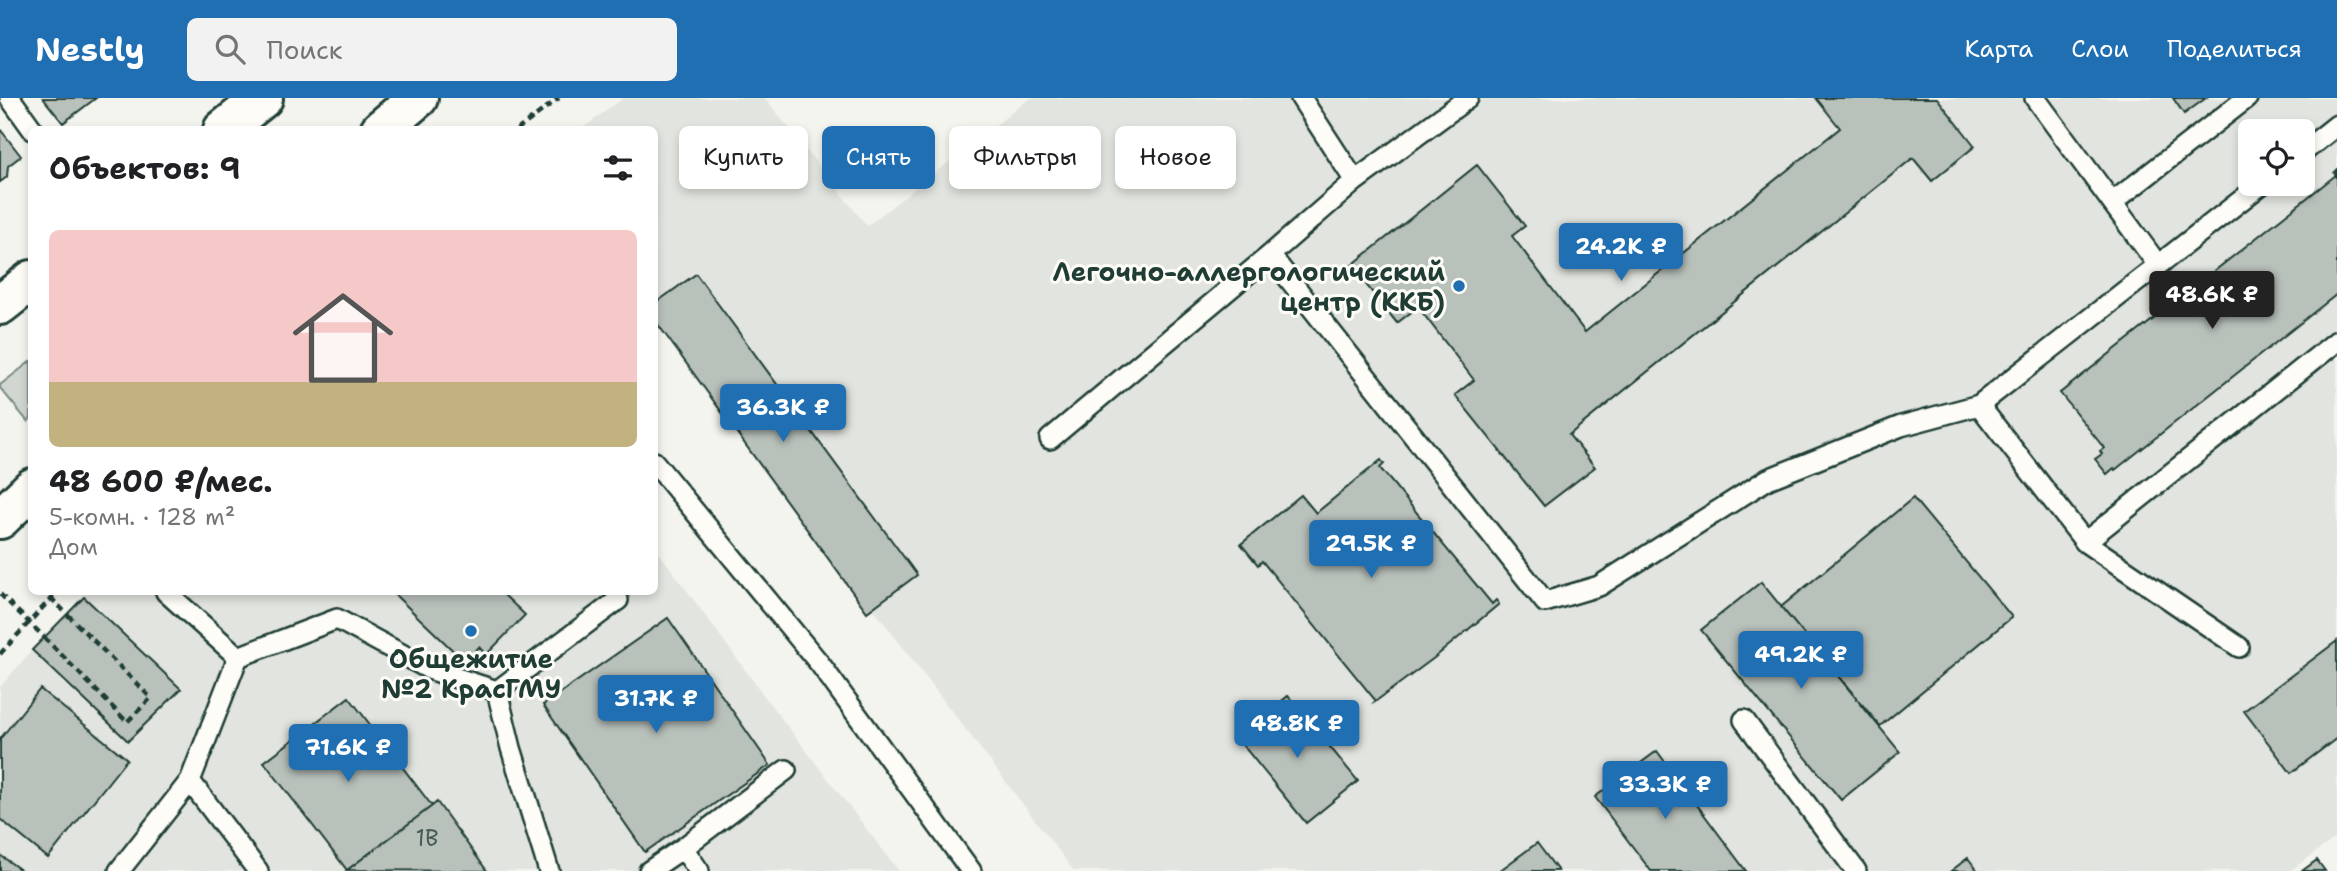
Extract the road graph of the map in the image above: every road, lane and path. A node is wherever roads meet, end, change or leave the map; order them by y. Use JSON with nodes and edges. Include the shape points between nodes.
{"nodes":[{"id":1,"x":10,"y":98,"type":"edge"},
{"id":2,"x":263,"y":98,"type":"edge"},
{"id":3,"x":418,"y":98,"type":"edge"},
{"id":4,"x":559,"y":98,"type":"edge"},
{"id":5,"x":1301,"y":98,"type":"edge"},
{"id":6,"x":1468,"y":98,"type":"edge"},
{"id":7,"x":2035,"y":98,"type":"edge"},
{"id":8,"x":2247,"y":98,"type":"edge"},
{"id":9,"x":2337,"y":125,"type":"edge"},
{"id":10,"x":30,"y":126,"type":"edge"},
{"id":11,"x":228,"y":126,"type":"edge"},
{"id":12,"x":385,"y":126,"type":"edge"},
{"id":13,"x":522,"y":126,"type":"edge"},
{"id":14,"x":2315,"y":142,"type":"edge"},
{"id":15,"x":1355,"y":181,"type":"junction"},
{"id":16,"x":2247,"y":196,"type":"edge"},
{"id":17,"x":2113,"y":202,"type":"junction"},
{"id":18,"x":1270,"y":256,"type":"junction"},
{"id":19,"x":2158,"y":265,"type":"junction"},
{"id":20,"x":28,"y":283,"type":"edge"},
{"id":21,"x":0,"y":305,"type":"edge"},
{"id":22,"x":2337,"y":341,"type":"edge"},
{"id":23,"x":1979,"y":405,"type":"junction"},
{"id":24,"x":1050,"y":439,"type":"dead end"},
{"id":25,"x":658,"y":467,"type":"edge"},
{"id":26,"x":28,"y":492,"type":"edge"},
{"id":27,"x":0,"y":519,"type":"edge"},
{"id":28,"x":2085,"y":542,"type":"junction"},
{"id":29,"x":0,"y":594,"type":"edge"},
{"id":30,"x":54,"y":595,"type":"edge"},
{"id":31,"x":169,"y":595,"type":"edge"},
{"id":32,"x":51,"y":598,"type":"junction"},
{"id":33,"x":618,"y":600,"type":"dead end"},
{"id":34,"x":2239,"y":647,"type":"dead end"},
{"id":35,"x":0,"y":654,"type":"edge"},
{"id":36,"x":238,"y":657,"type":"junction"},
{"id":37,"x":497,"y":691,"type":"junction"},
{"id":38,"x":1744,"y":720,"type":"dead end"},
{"id":39,"x":786,"y":770,"type":"dead end"},
{"id":40,"x":190,"y":781,"type":"junction"},
{"id":41,"x":683,"y":848,"type":"junction"},
{"id":42,"x":119,"y":871,"type":"edge"},
{"id":43,"x":258,"y":871,"type":"edge"},
{"id":44,"x":549,"y":871,"type":"edge"},
{"id":45,"x":649,"y":871,"type":"edge"},
{"id":46,"x":699,"y":871,"type":"edge"},
{"id":47,"x":971,"y":871,"type":"edge"},
{"id":48,"x":1856,"y":871,"type":"edge"}],
"edges":[{"from":1,"to":10,"type":"lane"},
{"from":2,"to":11,"type":"main road"},
{"from":3,"to":12,"type":"main road"},
{"from":4,"to":13,"type":"path"},
{"from":5,"to":15,"type":"lane"},
{"from":6,"to":15,"type":"lane"},
{"from":7,"to":17,"type":"lane"},
{"from":8,"to":17,"type":"lane"},
{"from":9,"to":14,"type":"lane"},
{"from":15,"to":18,"type":"lane"},
{"from":16,"to":19,"type":"lane"},
{"from":17,"to":19,"type":"lane"},
{"from":18,"to":23,"type":"lane","via":[[1545,602],[1600,586],[1768,479],[1901,426]]},
{"from":18,"to":24,"type":"lane"},
{"from":19,"to":23,"type":"lane"},
{"from":20,"to":21,"type":"main road"},
{"from":22,"to":28,"type":"lane"},
{"from":23,"to":28,"type":"lane"},
{"from":25,"to":47,"type":"lane","via":[[820,664]]},
{"from":26,"to":27,"type":"main road"},
{"from":28,"to":34,"type":"lane"},
{"from":29,"to":32,"type":"path","bridge":true,"via":[[127,722],[151,698]]},
{"from":30,"to":32,"type":"path"},
{"from":31,"to":36,"type":"lane"},
{"from":32,"to":35,"type":"path"},
{"from":33,"to":37,"type":"lane"},
{"from":36,"to":37,"type":"lane","via":[[337,619],[429,669]]},
{"from":36,"to":40,"type":"lane"},
{"from":37,"to":44,"type":"lane"},
{"from":38,"to":48,"type":"lane"},
{"from":39,"to":41,"type":"lane"},
{"from":40,"to":42,"type":"lane"},
{"from":40,"to":43,"type":"lane"},
{"from":41,"to":45,"type":"lane"},
{"from":41,"to":46,"type":"lane"}]}
